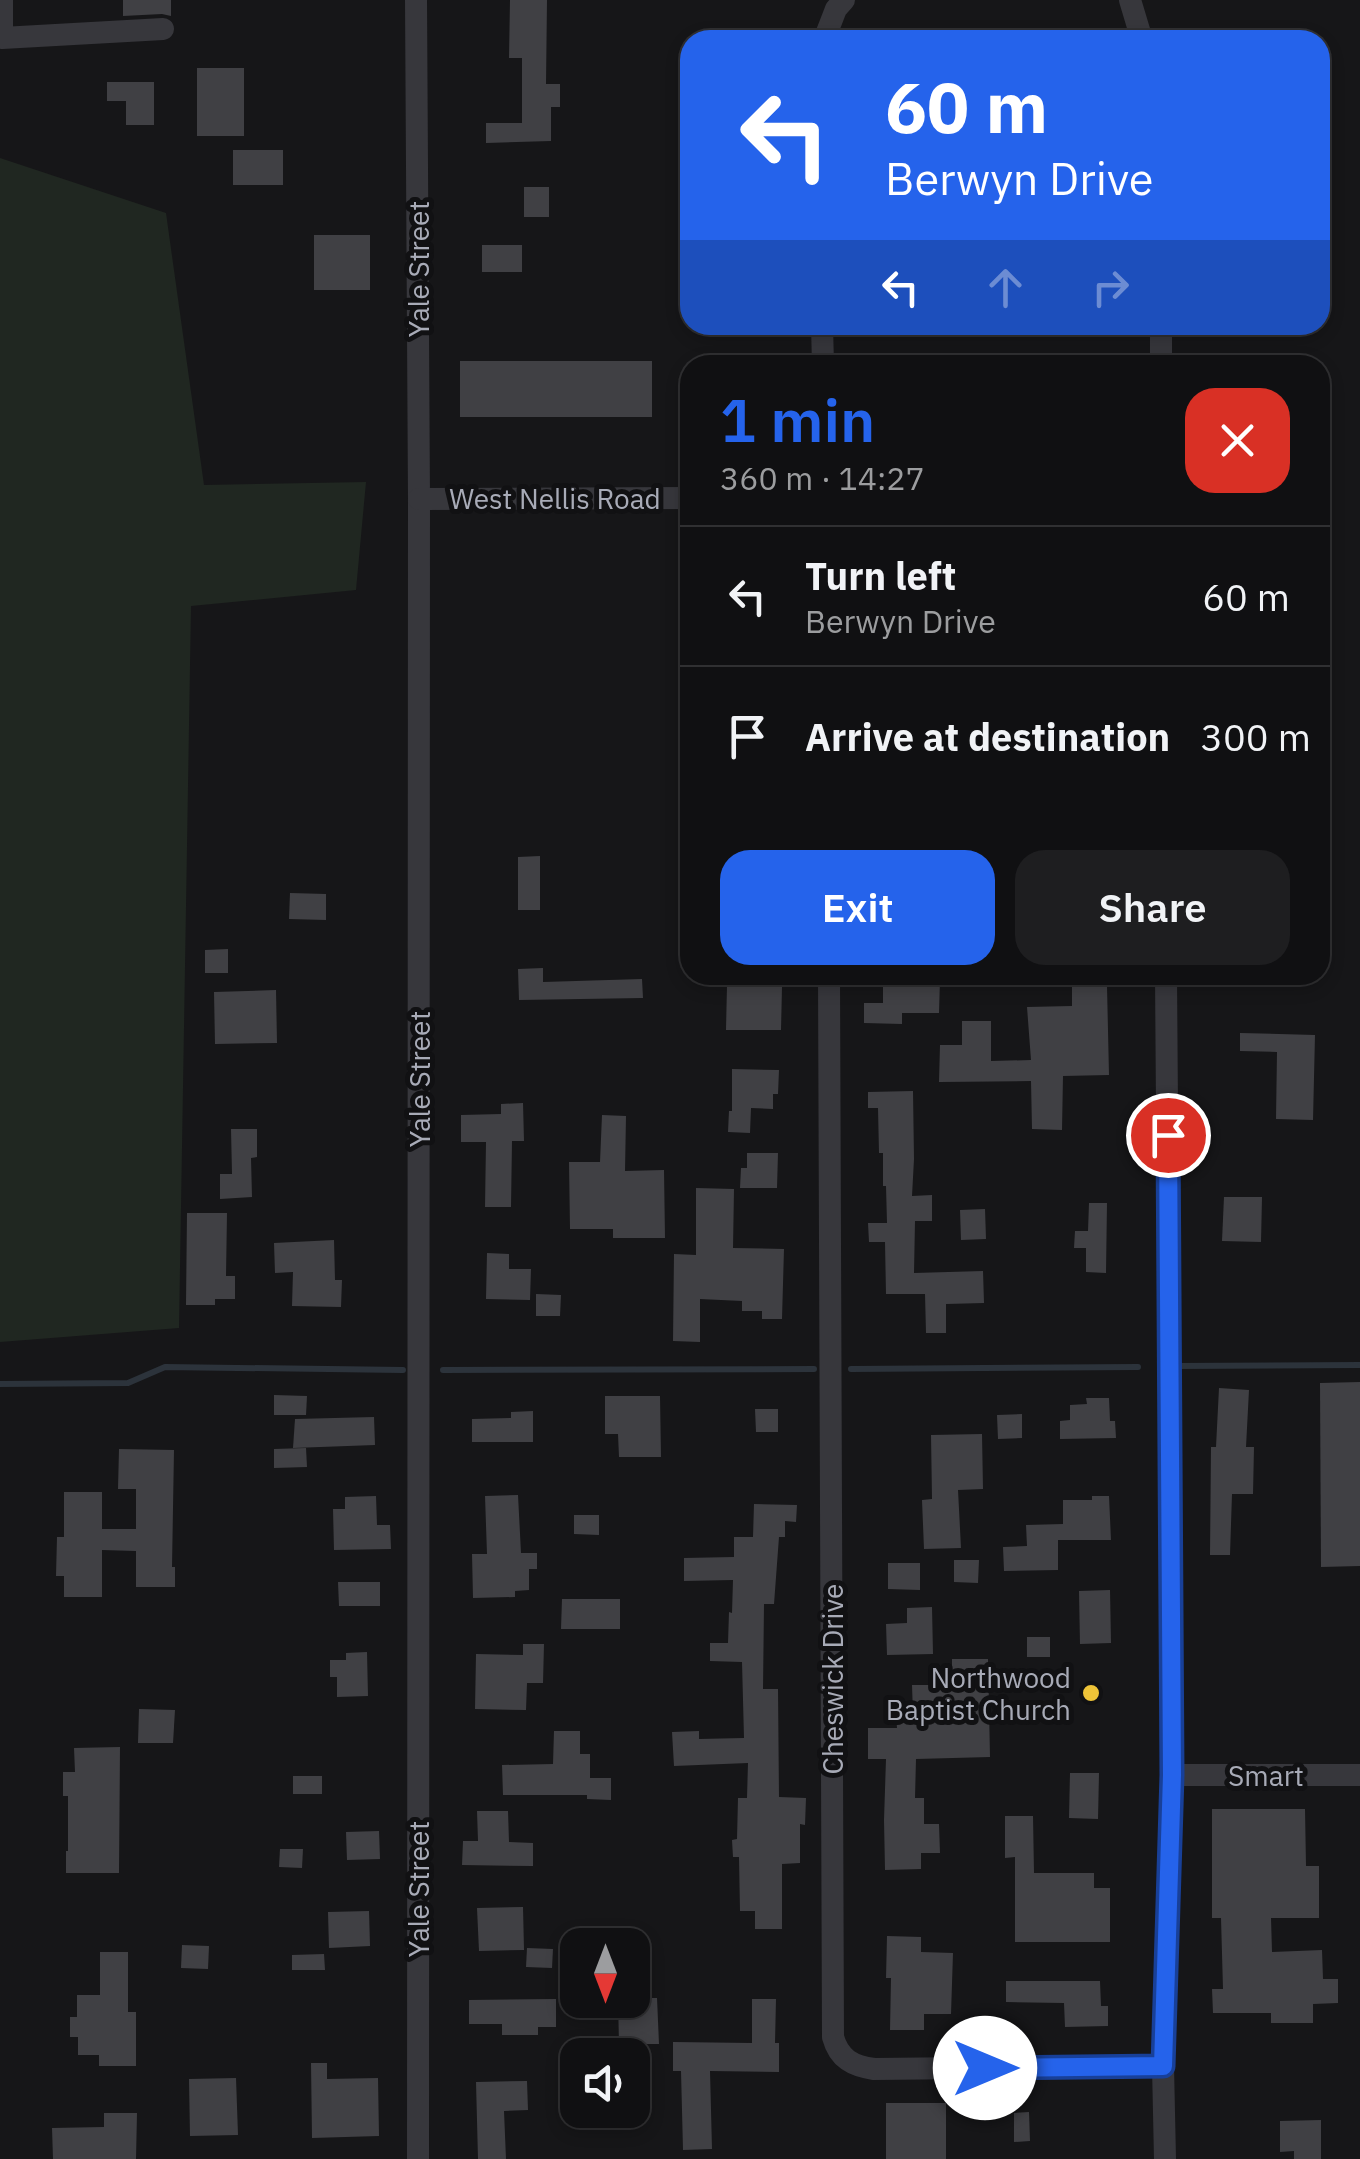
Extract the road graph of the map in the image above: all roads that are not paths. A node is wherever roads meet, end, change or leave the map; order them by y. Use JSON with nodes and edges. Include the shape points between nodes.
{"nodes":[{"id":1,"x":2,"y":0,"type":"edge"},
{"id":2,"x":416,"y":0,"type":"edge"},
{"id":3,"x":844,"y":0,"type":"edge"},
{"id":4,"x":1130,"y":0,"type":"edge"},
{"id":5,"x":164,"y":29,"type":"dead end"},
{"id":6,"x":828,"y":30,"type":"edge"},
{"id":7,"x":1139,"y":30,"type":"edge"},
{"id":8,"x":2,"y":38,"type":"edge"},
{"id":9,"x":680,"y":498,"type":"edge"},
{"id":10,"x":419,"y":499,"type":"junction"},
{"id":11,"x":829,"y":985,"type":"edge"},
{"id":12,"x":1166,"y":985,"type":"edge"},
{"id":13,"x":1172,"y":1775,"type":"junction"},
{"id":14,"x":1360,"y":1775,"type":"edge"},
{"id":15,"x":1163,"y":2066,"type":"junction"},
{"id":16,"x":418,"y":2159,"type":"edge"},
{"id":17,"x":1165,"y":2159,"type":"edge"}],
"edges":[{"from":1,"to":8,"type":"street"},
{"from":2,"to":10,"type":"street","name":"Yale Street"},
{"from":3,"to":6,"type":"street"},
{"from":4,"to":7,"type":"street"},
{"from":5,"to":8,"type":"street"},
{"from":9,"to":10,"type":"street","name":"West Nellis Road"},
{"from":10,"to":16,"type":"street","name":"Yale Street"},
{"from":11,"to":15,"type":"street","name":"Cheswick Drive","via":[[835,2045],[851,2063],[874,2068]]},
{"from":12,"to":13,"type":"street"},
{"from":13,"to":14,"type":"street","name":"Smart"},
{"from":13,"to":15,"type":"street"},
{"from":15,"to":17,"type":"street"}]}
